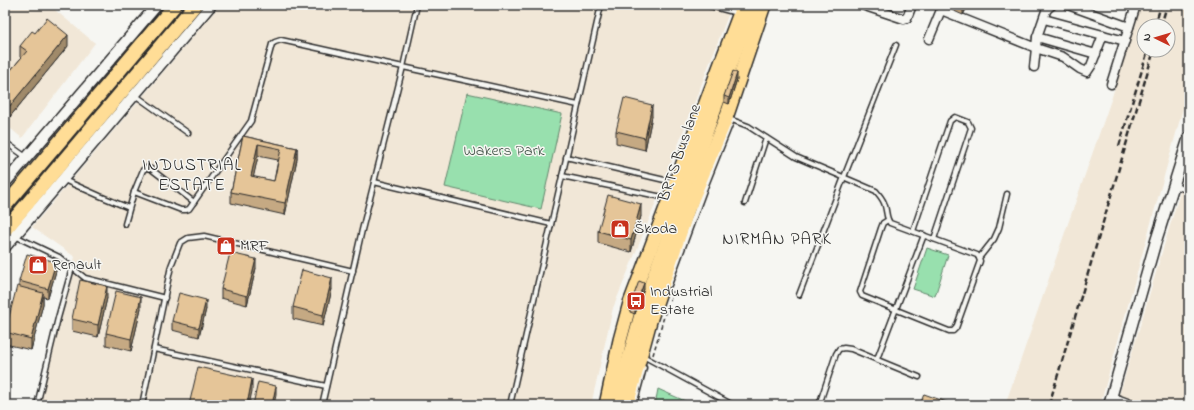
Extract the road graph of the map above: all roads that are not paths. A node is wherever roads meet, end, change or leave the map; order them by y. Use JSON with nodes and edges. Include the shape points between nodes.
{"nodes":[{"id":1,"x":157,"y":5,"type":"edge"},
{"id":2,"x":176,"y":5,"type":"edge"},
{"id":3,"x":196,"y":5,"type":"edge"},
{"id":4,"x":211,"y":5,"type":"edge"},
{"id":5,"x":417,"y":5,"type":"edge"},
{"id":6,"x":601,"y":5,"type":"edge"},
{"id":7,"x":707,"y":5,"type":"edge"},
{"id":8,"x":752,"y":5,"type":"edge"},
{"id":9,"x":764,"y":5,"type":"edge"},
{"id":10,"x":862,"y":5,"type":"edge"},
{"id":11,"x":912,"y":5,"type":"edge"},
{"id":12,"x":1068,"y":5,"type":"edge"},
{"id":13,"x":1136,"y":5,"type":"edge"},
{"id":14,"x":1048,"y":6,"type":"edge"},
{"id":15,"x":942,"y":8,"type":"edge"},
{"id":16,"x":741,"y":9,"type":"edge"},
{"id":17,"x":1044,"y":19,"type":"junction"},
{"id":18,"x":1129,"y":27,"type":"junction"},
{"id":19,"x":1103,"y":35,"type":"junction"},
{"id":20,"x":1037,"y":37,"type":"junction"},
{"id":21,"x":929,"y":39,"type":"dead end"},
{"id":22,"x":1125,"y":41,"type":"junction"},
{"id":23,"x":896,"y":46,"type":"dead end"},
{"id":24,"x":1036,"y":48,"type":"junction"},
{"id":25,"x":1096,"y":54,"type":"junction"},
{"id":26,"x":403,"y":67,"type":"junction"},
{"id":27,"x":1034,"y":67,"type":"dead end"},
{"id":28,"x":1111,"y":84,"type":"dead end"},
{"id":29,"x":134,"y":95,"type":"junction"},
{"id":30,"x":578,"y":105,"type":"junction"},
{"id":31,"x":188,"y":133,"type":"dead end"},
{"id":32,"x":1189,"y":137,"type":"edge"},
{"id":33,"x":766,"y":138,"type":"junction"},
{"id":34,"x":5,"y":142,"type":"edge"},
{"id":35,"x":26,"y":158,"type":"junction"},
{"id":36,"x":566,"y":158,"type":"junction"},
{"id":37,"x":58,"y":176,"type":"junction"},
{"id":38,"x":562,"y":176,"type":"junction"},
{"id":39,"x":844,"y":177,"type":"junction"},
{"id":40,"x":374,"y":182,"type":"junction"},
{"id":41,"x":5,"y":183,"type":"edge"},
{"id":42,"x":691,"y":186,"type":"junction"},
{"id":43,"x":1175,"y":186,"type":"junction"},
{"id":44,"x":1189,"y":191,"type":"edge"},
{"id":45,"x":134,"y":192,"type":"junction"},
{"id":46,"x":1007,"y":194,"type":"dead end"},
{"id":47,"x":194,"y":202,"type":"junction"},
{"id":48,"x":685,"y":203,"type":"junction"},
{"id":49,"x":745,"y":203,"type":"dead end"},
{"id":50,"x":5,"y":206,"type":"edge"},
{"id":51,"x":129,"y":208,"type":"junction"},
{"id":52,"x":888,"y":220,"type":"junction"},
{"id":53,"x":125,"y":224,"type":"dead end"},
{"id":54,"x":551,"y":224,"type":"junction"},
{"id":55,"x":913,"y":231,"type":"junction"},
{"id":56,"x":10,"y":233,"type":"edge"},
{"id":57,"x":924,"y":235,"type":"junction"},
{"id":58,"x":934,"y":239,"type":"junction"},
{"id":59,"x":5,"y":247,"type":"edge"},
{"id":60,"x":979,"y":258,"type":"junction"},
{"id":61,"x":72,"y":268,"type":"junction"},
{"id":62,"x":353,"y":271,"type":"junction"},
{"id":63,"x":666,"y":292,"type":"dead end"},
{"id":64,"x":799,"y":295,"type":"dead end"},
{"id":65,"x":164,"y":298,"type":"junction"},
{"id":66,"x":896,"y":310,"type":"junction"},
{"id":67,"x":154,"y":349,"type":"junction"},
{"id":68,"x":645,"y":354,"type":"junction"},
{"id":69,"x":877,"y":359,"type":"junction"},
{"id":70,"x":919,"y":376,"type":"dead end"},
{"id":71,"x":326,"y":386,"type":"junction"},
{"id":72,"x":1110,"y":402,"type":"edge"},
{"id":73,"x":37,"y":405,"type":"edge"},
{"id":74,"x":142,"y":405,"type":"edge"},
{"id":75,"x":322,"y":405,"type":"edge"},
{"id":76,"x":510,"y":405,"type":"edge"},
{"id":77,"x":606,"y":405,"type":"edge"},
{"id":78,"x":616,"y":405,"type":"edge"},
{"id":79,"x":627,"y":405,"type":"edge"},
{"id":80,"x":634,"y":405,"type":"edge"},
{"id":81,"x":733,"y":405,"type":"edge"},
{"id":82,"x":818,"y":405,"type":"edge"},
{"id":83,"x":1130,"y":405,"type":"edge"}],
"edges":[{"from":1,"to":35,"type":"street"},
{"from":2,"to":50,"type":"main road"},
{"from":3,"to":37,"type":"main road"},
{"from":4,"to":29,"type":"street"},
{"from":5,"to":26,"type":"lane"},
{"from":6,"to":30,"type":"lane"},
{"from":7,"to":16,"type":"lane"},
{"from":8,"to":42,"type":"main road","name":"BRTS Bus lane"},
{"from":9,"to":42,"type":"main road","via":[[726,118]]},
{"from":10,"to":11,"type":"street","via":[[904,19]]},
{"from":12,"to":18,"type":"street"},
{"from":13,"to":18,"type":"street"},
{"from":14,"to":17,"type":"street"},
{"from":15,"to":21,"type":"street"},
{"from":15,"to":24,"type":"street"},
{"from":16,"to":42,"type":"main road"},
{"from":17,"to":19,"type":"street"},
{"from":17,"to":20,"type":"street"},
{"from":18,"to":22,"type":"street"},
{"from":19,"to":22,"type":"street"},
{"from":19,"to":25,"type":"street"},
{"from":20,"to":24,"type":"street"},
{"from":20,"to":25,"type":"street"},
{"from":22,"to":28,"type":"street"},
{"from":23,"to":39,"type":"lane"},
{"from":24,"to":25,"type":"street","via":[[1063,57],[1084,72],[1089,71]]},
{"from":24,"to":27,"type":"street"},
{"from":26,"to":30,"type":"lane"},
{"from":26,"to":40,"type":"lane"},
{"from":26,"to":47,"type":"lane","via":[[281,40],[275,42],[272,44],[251,121]]},
{"from":29,"to":31,"type":"lane"},
{"from":29,"to":37,"type":"street"},
{"from":30,"to":36,"type":"lane"},
{"from":32,"to":43,"type":"street"},
{"from":33,"to":39,"type":"lane","via":[[796,157]]},
{"from":33,"to":42,"type":"lane","via":[[748,126],[732,120]]},
{"from":33,"to":49,"type":"lane"},
{"from":34,"to":35,"type":"lane"},
{"from":35,"to":41,"type":"street"},
{"from":36,"to":38,"type":"lane"},
{"from":36,"to":42,"type":"lane"},
{"from":37,"to":51,"type":"lane"},
{"from":37,"to":56,"type":"main road"},
{"from":38,"to":48,"type":"lane"},
{"from":38,"to":54,"type":"lane"},
{"from":39,"to":52,"type":"lane","via":[[876,191],[885,205]]},
{"from":39,"to":64,"type":"lane"},
{"from":40,"to":54,"type":"lane"},
{"from":40,"to":62,"type":"lane"},
{"from":42,"to":48,"type":"main road"},
{"from":42,"to":48,"type":"main road"},
{"from":43,"to":44,"type":"lane"},
{"from":43,"to":72,"type":"street"},
{"from":45,"to":47,"type":"lane","via":[[186,210]]},
{"from":45,"to":47,"type":"lane","via":[[146,168],[151,169]]},
{"from":45,"to":51,"type":"lane"},
{"from":46,"to":60,"type":"lane","via":[[999,228]]},
{"from":48,"to":63,"type":"lane"},
{"from":48,"to":68,"type":"main road","via":[[650,321]]},
{"from":48,"to":77,"type":"main road","via":[[630,303]]},
{"from":48,"to":78,"type":"main road","name":"BRTS Bus lane","via":[[644,304]]},
{"from":51,"to":53,"type":"lane"},
{"from":52,"to":55,"type":"lane"},
{"from":52,"to":66,"type":"lane","via":[[881,228],[860,292],[866,298]]},
{"from":54,"to":76,"type":"lane"},
{"from":55,"to":57,"type":"lane"},
{"from":55,"to":58,"type":"lane","via":[[950,121],[955,117],[965,120],[971,128]]},
{"from":56,"to":59,"type":"street"},
{"from":56,"to":61,"type":"lane","via":[[59,257]]},
{"from":57,"to":58,"type":"lane"},
{"from":57,"to":66,"type":"lane"},
{"from":58,"to":60,"type":"lane"},
{"from":60,"to":66,"type":"lane","via":[[979,265],[953,331]]},
{"from":61,"to":65,"type":"lane","via":[[85,278]]},
{"from":61,"to":73,"type":"lane"},
{"from":62,"to":65,"type":"lane","via":[[197,236],[180,243],[171,266]]},
{"from":62,"to":71,"type":"lane"},
{"from":65,"to":67,"type":"lane"},
{"from":66,"to":69,"type":"lane"},
{"from":67,"to":71,"type":"lane"},
{"from":67,"to":74,"type":"lane"},
{"from":68,"to":79,"type":"main road"},
{"from":68,"to":80,"type":"lane"},
{"from":68,"to":81,"type":"lane"},
{"from":69,"to":70,"type":"lane"},
{"from":69,"to":82,"type":"lane","via":[[851,349],[839,349]]},
{"from":71,"to":75,"type":"lane"},
{"from":72,"to":83,"type":"street"}]}
